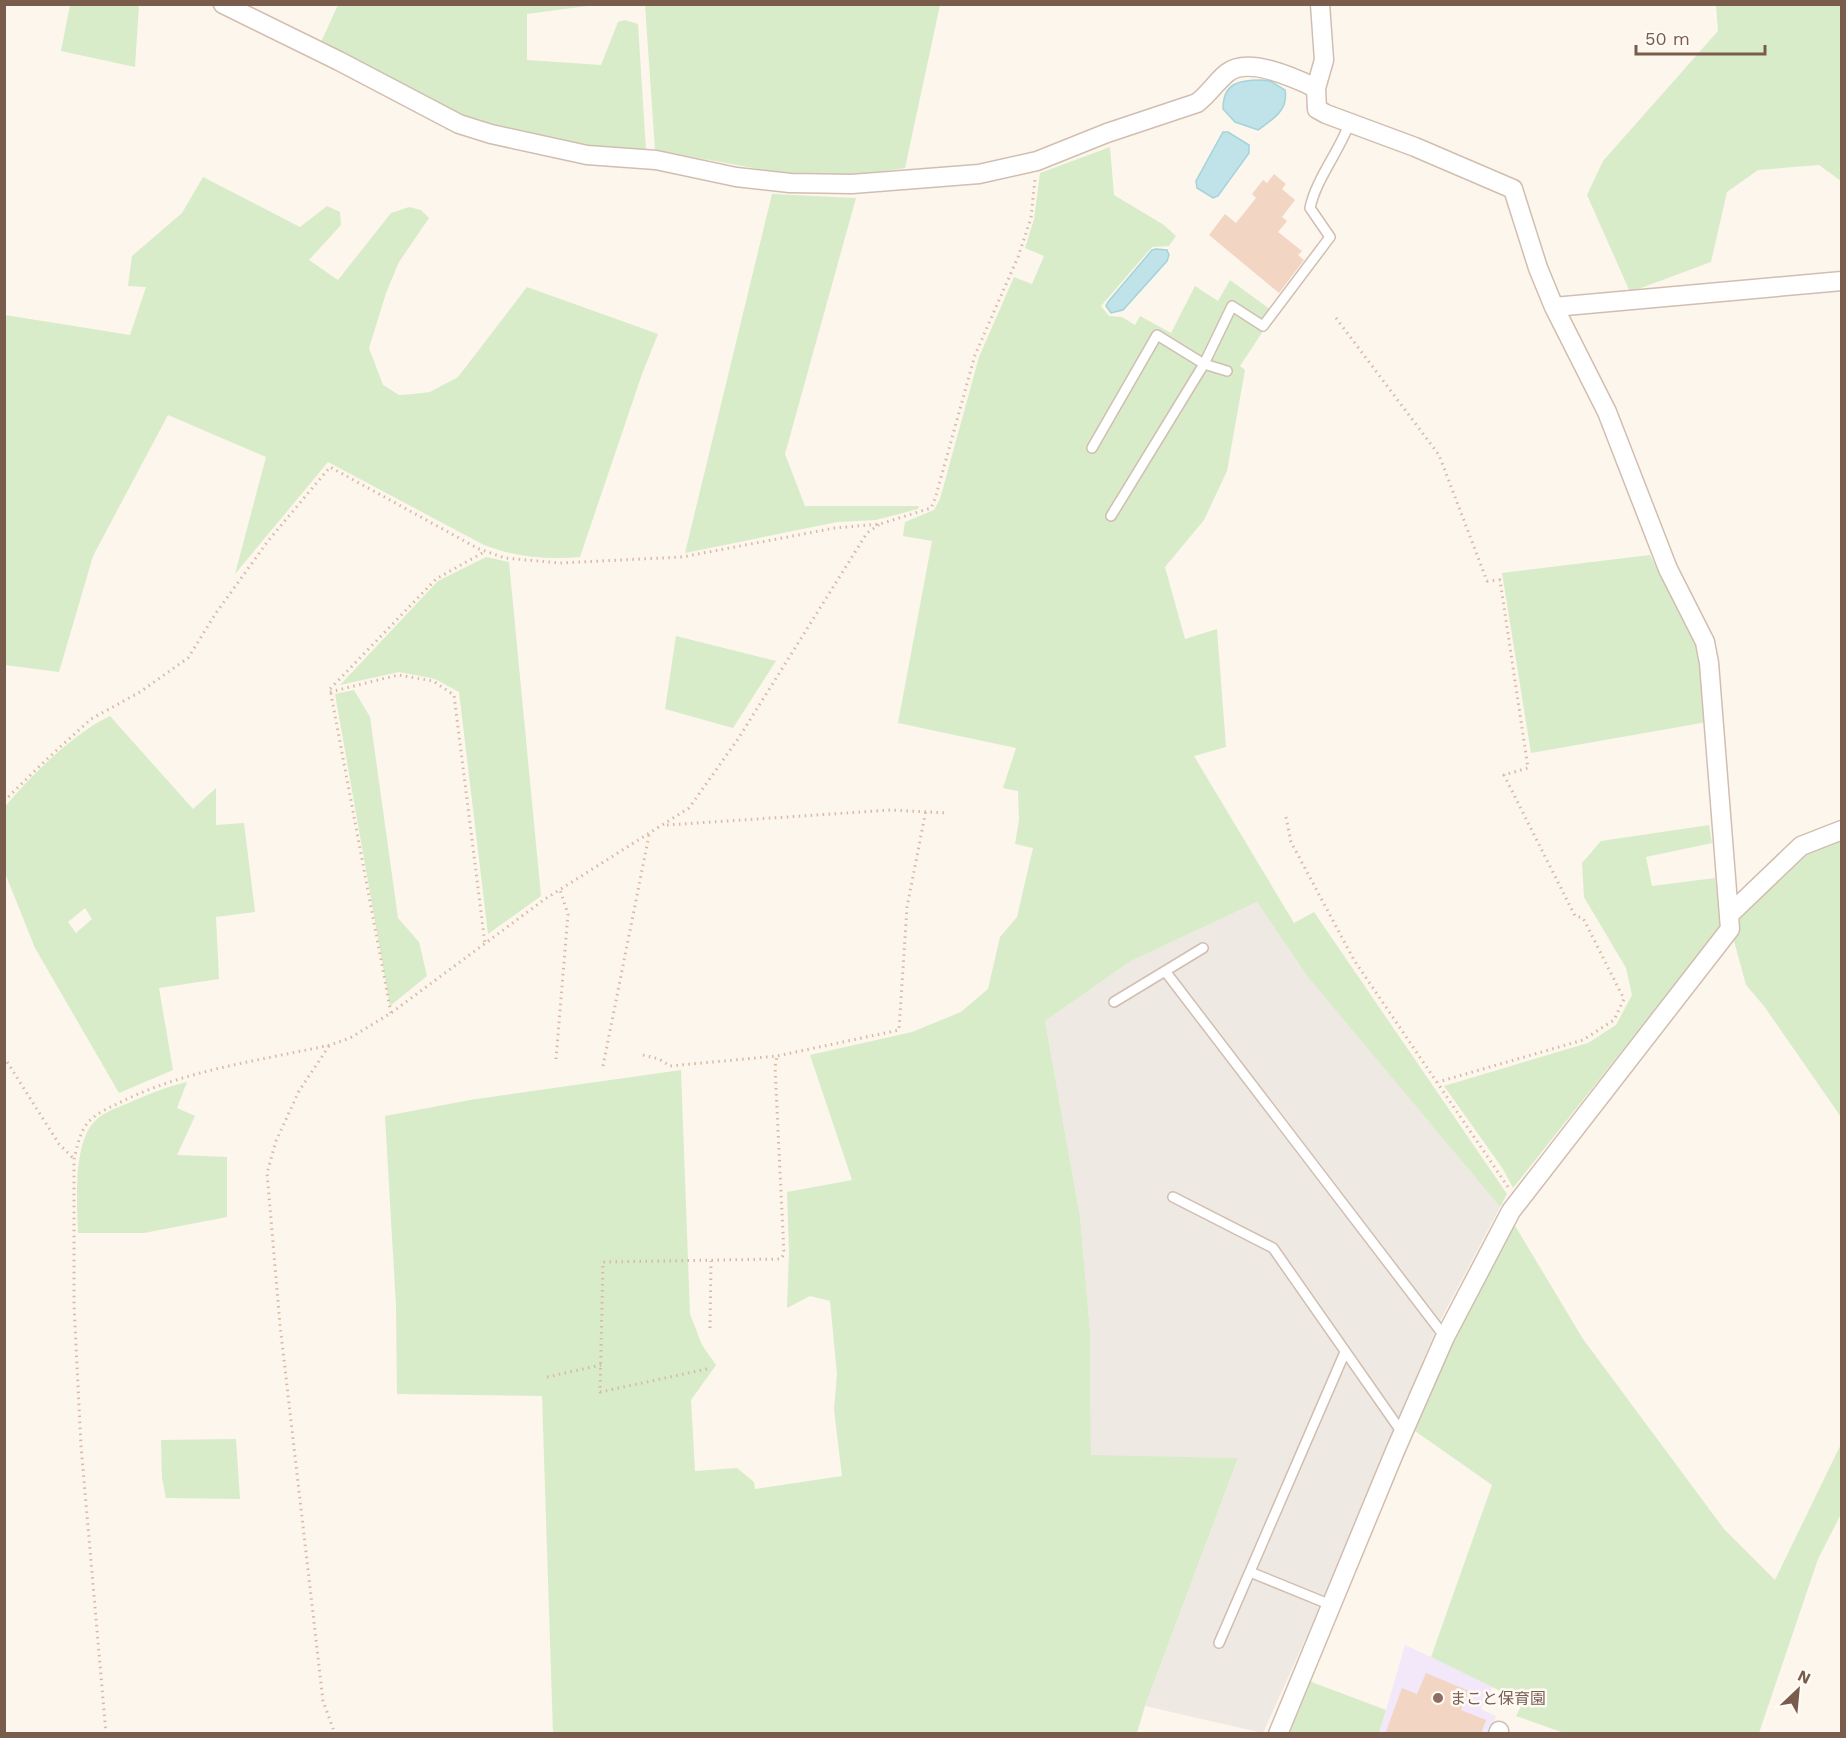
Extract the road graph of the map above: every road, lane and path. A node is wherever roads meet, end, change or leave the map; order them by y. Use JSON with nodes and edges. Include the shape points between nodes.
{"nodes":[{"id":1,"x":223,"y":4,"type":"edge"},
{"id":2,"x":1320,"y":4,"type":"edge"},
{"id":3,"x":1316,"y":88,"type":"junction"},
{"id":4,"x":1350,"y":122,"type":"junction"},
{"id":5,"x":1037,"y":161,"type":"junction"},
{"id":6,"x":1842,"y":281,"type":"edge"},
{"id":7,"x":1554,"y":307,"type":"junction"},
{"id":8,"x":1336,"y":318,"type":"dead end"},
{"id":9,"x":1204,"y":364,"type":"junction"},
{"id":10,"x":1227,"y":371,"type":"dead end"},
{"id":11,"x":1092,"y":448,"type":"dead end"},
{"id":12,"x":1111,"y":516,"type":"dead end"},
{"id":13,"x":880,"y":524,"type":"junction"},
{"id":14,"x":486,"y":551,"type":"junction"},
{"id":15,"x":330,"y":693,"type":"junction"},
{"id":16,"x":4,"y":801,"type":"edge"},
{"id":17,"x":926,"y":810,"type":"junction"},
{"id":18,"x":948,"y":813,"type":"dead end"},
{"id":19,"x":1286,"y":817,"type":"dead end"},
{"id":20,"x":665,"y":825,"type":"junction"},
{"id":21,"x":1842,"y":830,"type":"edge"},
{"id":22,"x":649,"y":835,"type":"junction"},
{"id":23,"x":560,"y":890,"type":"junction"},
{"id":24,"x":1729,"y":915,"type":"junction"},
{"id":25,"x":485,"y":944,"type":"junction"},
{"id":26,"x":1203,"y":948,"type":"dead end"},
{"id":27,"x":1165,"y":971,"type":"junction"},
{"id":28,"x":1114,"y":1002,"type":"dead end"},
{"id":29,"x":391,"y":1013,"type":"junction"},
{"id":30,"x":330,"y":1045,"type":"junction"},
{"id":31,"x":643,"y":1054,"type":"dead end"},
{"id":32,"x":777,"y":1056,"type":"junction"},
{"id":33,"x":4,"y":1057,"type":"edge"},
{"id":34,"x":556,"y":1059,"type":"dead end"},
{"id":35,"x":603,"y":1066,"type":"dead end"},
{"id":36,"x":1438,"y":1082,"type":"junction"},
{"id":37,"x":74,"y":1159,"type":"junction"},
{"id":38,"x":1173,"y":1197,"type":"dead end"},
{"id":39,"x":1518,"y":1202,"type":"junction"},
{"id":40,"x":711,"y":1260,"type":"junction"},
{"id":41,"x":710,"y":1328,"type":"dead end"},
{"id":42,"x":1445,"y":1337,"type":"junction"},
{"id":43,"x":1345,"y":1352,"type":"junction"},
{"id":44,"x":601,"y":1365,"type":"junction"},
{"id":45,"x":707,"y":1369,"type":"dead end"},
{"id":46,"x":547,"y":1377,"type":"dead end"},
{"id":47,"x":1402,"y":1434,"type":"junction"},
{"id":48,"x":1250,"y":1572,"type":"junction"},
{"id":49,"x":1331,"y":1605,"type":"junction"},
{"id":50,"x":1219,"y":1643,"type":"dead end"},
{"id":51,"x":106,"y":1734,"type":"edge"},
{"id":52,"x":335,"y":1734,"type":"edge"},
{"id":53,"x":1278,"y":1734,"type":"edge"}],
"edges":[{"from":1,"to":5,"type":"street","via":[[459,124],[587,155],[656,160],[736,177],[811,184],[979,174]]},
{"from":2,"to":3,"type":"street","via":[[1324,60]]},
{"from":3,"to":4,"type":"street","via":[[1317,109]]},
{"from":3,"to":5,"type":"street","via":[[1271,70],[1234,69],[1197,103]]},
{"from":4,"to":7,"type":"street","via":[[1513,189]]},
{"from":4,"to":9,"type":"lane","via":[[1313,193],[1310,208],[1330,237],[1263,326],[1232,306]]},
{"from":5,"to":13,"type":"path","via":[[1031,218],[975,355],[935,499],[931,508]]},
{"from":6,"to":7,"type":"street"},
{"from":7,"to":24,"type":"street","via":[[1607,412],[1668,569],[1705,642]]},
{"from":8,"to":36,"type":"path","via":[[1439,455],[1487,581],[1500,580],[1528,768],[1504,775],[1575,916],[1583,918],[1624,999],[1614,1020],[1583,1040]]},
{"from":9,"to":10,"type":"lane"},
{"from":9,"to":11,"type":"lane","via":[[1157,335]]},
{"from":9,"to":12,"type":"lane"},
{"from":13,"to":14,"type":"path","via":[[835,528],[682,557],[560,564],[505,558]]},
{"from":13,"to":20,"type":"path","via":[[867,533],[738,739],[689,808]]},
{"from":14,"to":15,"type":"path","via":[[436,579]]},
{"from":14,"to":16,"type":"path","via":[[330,467],[268,541],[188,658],[92,719]]},
{"from":15,"to":25,"type":"path","via":[[398,675],[433,681],[454,695]]},
{"from":15,"to":29,"type":"path"},
{"from":17,"to":18,"type":"path"},
{"from":17,"to":20,"type":"path"},
{"from":17,"to":32,"type":"path","via":[[908,907],[899,1030]]},
{"from":19,"to":36,"type":"path","via":[[1291,842],[1354,960]]},
{"from":20,"to":22,"type":"path"},
{"from":21,"to":24,"type":"street","via":[[1801,846]]},
{"from":22,"to":23,"type":"path"},
{"from":22,"to":35,"type":"path"},
{"from":23,"to":25,"type":"path"},
{"from":23,"to":34,"type":"path","via":[[568,914]]},
{"from":24,"to":39,"type":"street","via":[[1730,929]]},
{"from":25,"to":29,"type":"path"},
{"from":26,"to":27,"type":"lane"},
{"from":27,"to":28,"type":"lane"},
{"from":27,"to":42,"type":"lane"},
{"from":29,"to":30,"type":"path","via":[[351,1038]]},
{"from":30,"to":37,"type":"path","via":[[188,1075],[134,1095],[86,1124]]},
{"from":30,"to":52,"type":"path","via":[[299,1091],[267,1173],[280,1325],[322,1689]]},
{"from":31,"to":32,"type":"path","via":[[670,1066]]},
{"from":32,"to":40,"type":"path","via":[[784,1254],[782,1259]]},
{"from":33,"to":37,"type":"path","via":[[59,1144]]},
{"from":36,"to":39,"type":"path"},
{"from":37,"to":51,"type":"path","via":[[74,1305],[81,1446]]},
{"from":38,"to":43,"type":"lane","via":[[1272,1248]]},
{"from":39,"to":42,"type":"street"},
{"from":40,"to":41,"type":"path"},
{"from":40,"to":44,"type":"path","via":[[603,1262]]},
{"from":42,"to":47,"type":"street"},
{"from":43,"to":47,"type":"lane"},
{"from":43,"to":48,"type":"lane"},
{"from":44,"to":45,"type":"path","via":[[600,1392]]},
{"from":44,"to":46,"type":"path"},
{"from":47,"to":49,"type":"street"},
{"from":48,"to":49,"type":"lane"},
{"from":48,"to":50,"type":"lane"},
{"from":49,"to":53,"type":"street"}]}
